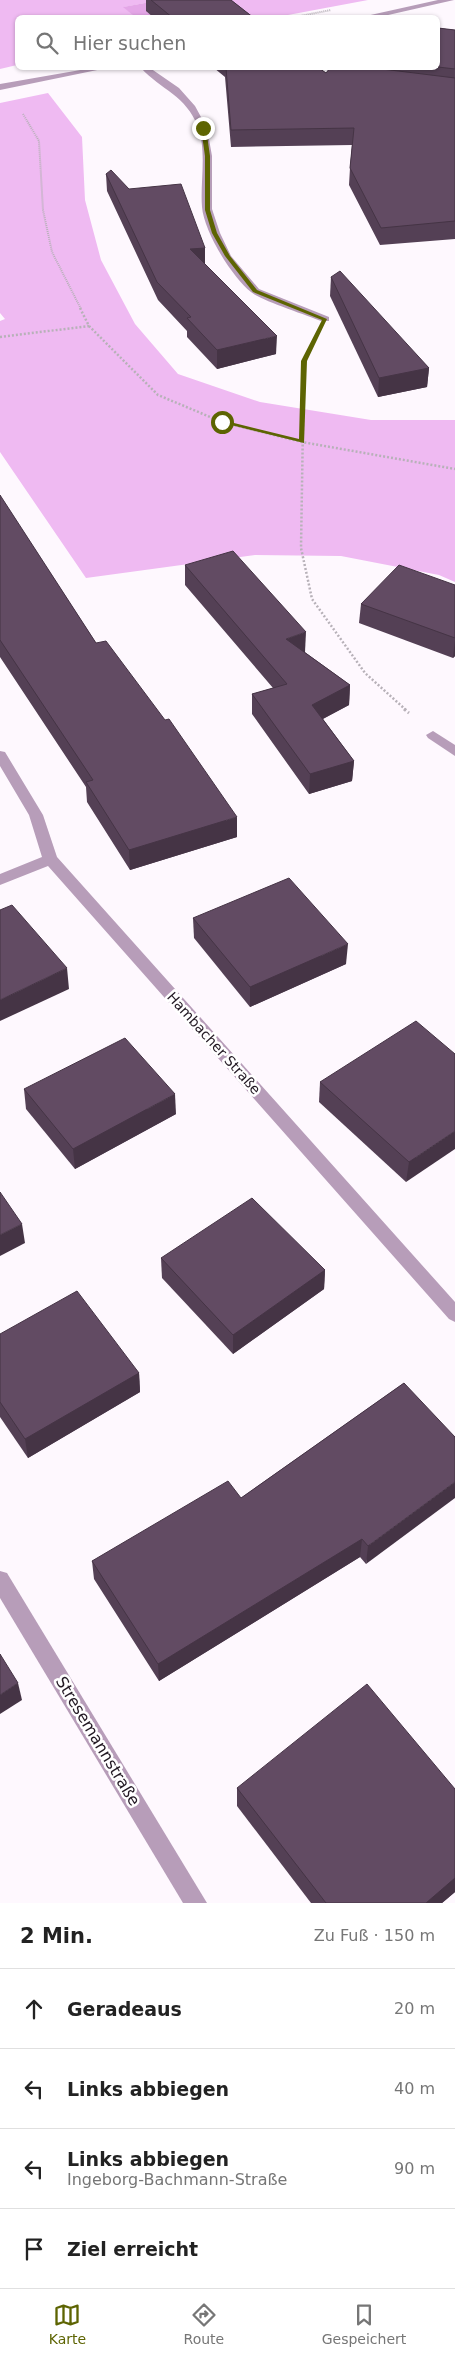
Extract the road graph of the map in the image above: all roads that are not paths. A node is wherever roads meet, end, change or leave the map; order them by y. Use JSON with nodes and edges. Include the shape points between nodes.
{"nodes":[{"id":1,"x":450,"y":0,"type":"edge"},
{"id":2,"x":376,"y":15,"type":"edge"},
{"id":3,"x":92,"y":70,"type":"edge"},
{"id":4,"x":148,"y":70,"type":"edge"},
{"id":5,"x":0,"y":87,"type":"edge"},
{"id":6,"x":325,"y":319,"type":"road end"},
{"id":7,"x":434,"y":735,"type":"road end"},
{"id":8,"x":455,"y":752,"type":"edge"},
{"id":9,"x":0,"y":755,"type":"edge"},
{"id":10,"x":50,"y":859,"type":"junction"},
{"id":11,"x":0,"y":880,"type":"edge"},
{"id":12,"x":455,"y":1314,"type":"edge"},
{"id":13,"x":0,"y":1580,"type":"edge"},
{"id":14,"x":196,"y":1903,"type":"edge"}],
"edges":[{"from":1,"to":2,"type":"street"},
{"from":3,"to":5,"type":"street"},
{"from":4,"to":6,"type":"street","via":[[176,90],[192,108],[203,128],[207,156],[207,210],[227,256],[255,291]]},
{"from":7,"to":8,"type":"street"},
{"from":9,"to":10,"type":"street","name":"Hambacher Straße","via":[[36,815]]},
{"from":10,"to":11,"type":"street"},
{"from":10,"to":12,"type":"street","name":"Hambacher Straße"},
{"from":13,"to":14,"type":"street","name":"Stresemannstraße"}]}
